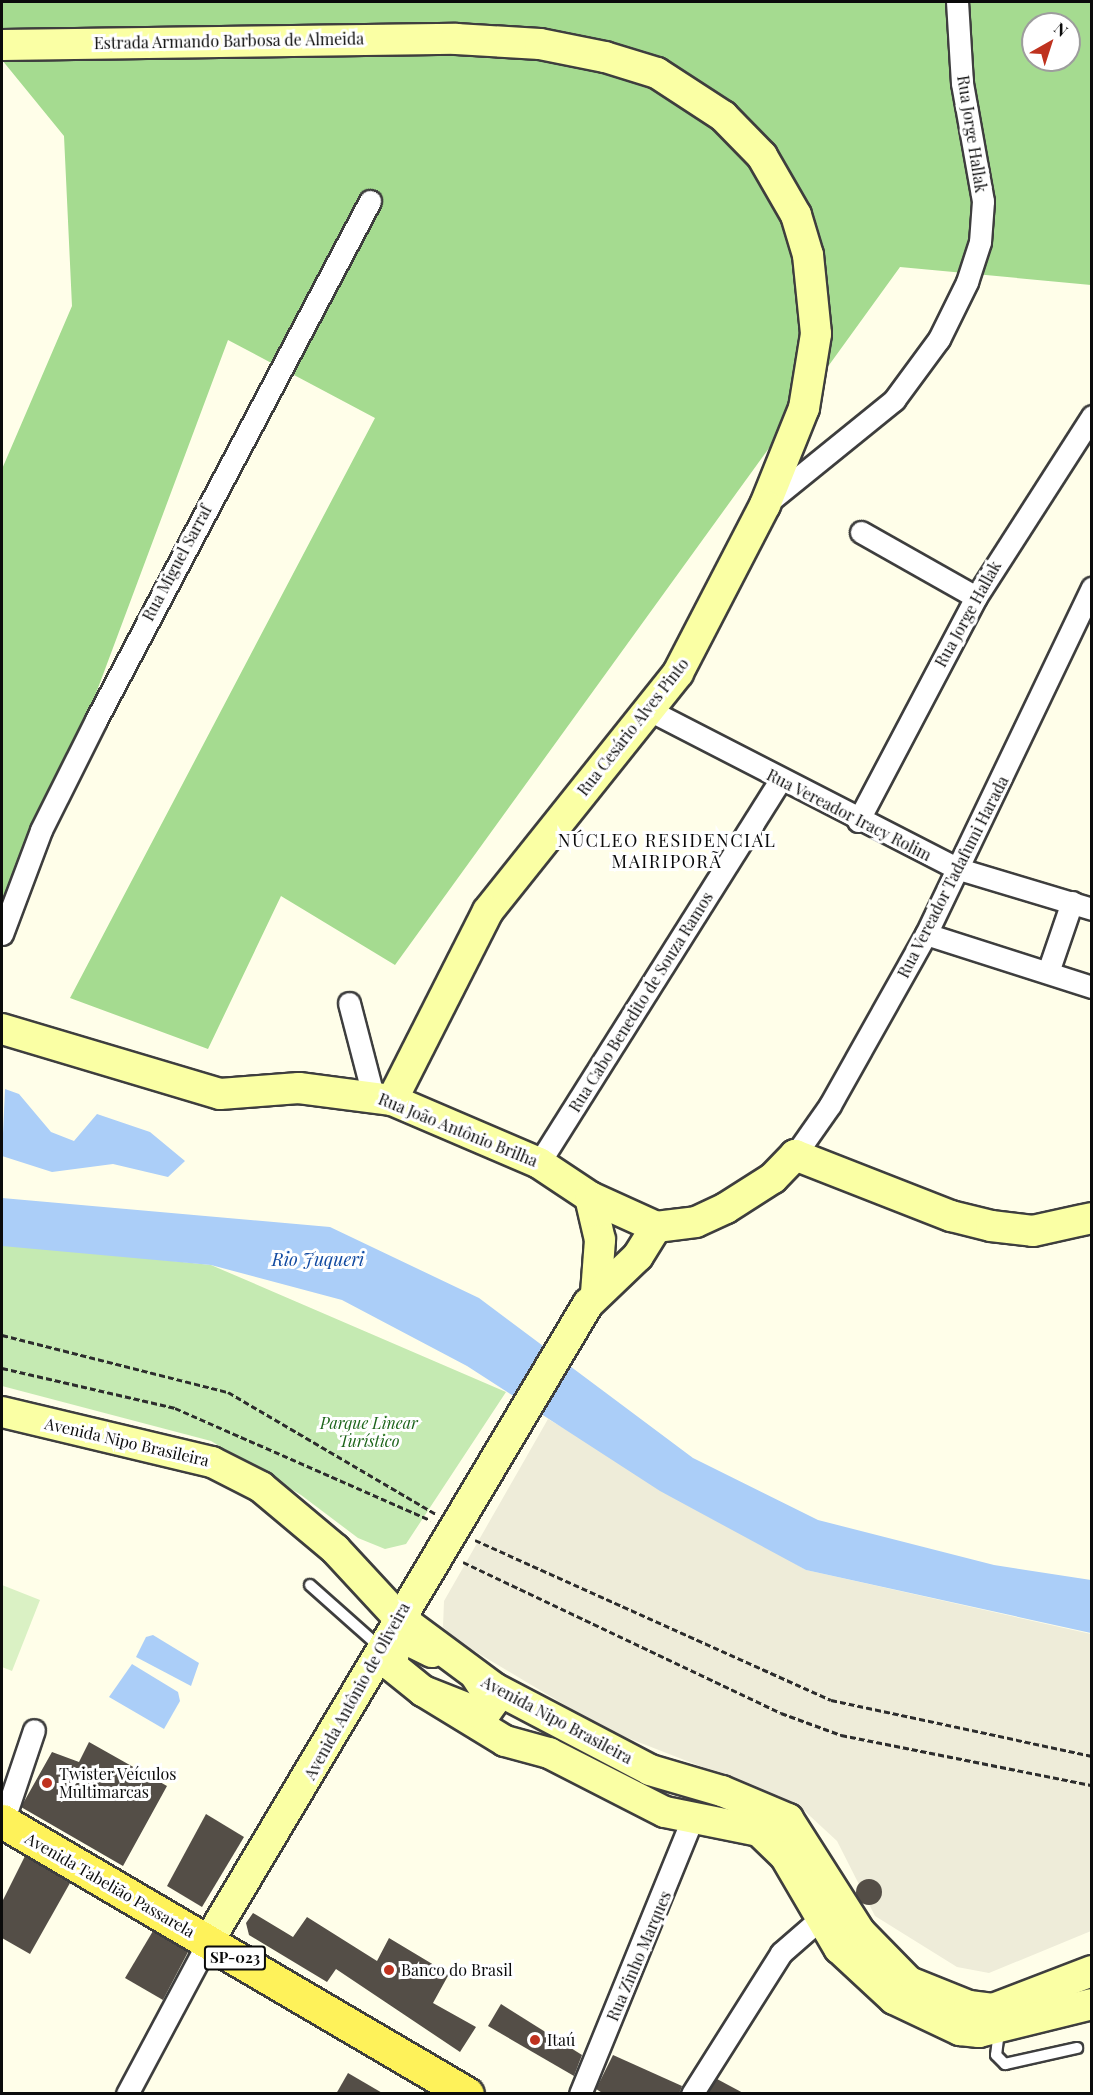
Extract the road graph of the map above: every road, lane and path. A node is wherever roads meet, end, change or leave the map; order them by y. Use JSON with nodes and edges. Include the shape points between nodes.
{"nodes":[{"id":1,"x":957,"y":2,"type":"edge"},
{"id":2,"x":2,"y":45,"type":"edge"},
{"id":3,"x":370,"y":201,"type":"dead end"},
{"id":4,"x":808,"y":255,"type":"joint"},
{"id":5,"x":1092,"y":416,"type":"edge"},
{"id":6,"x":765,"y":505,"type":"junction"},
{"id":7,"x":861,"y":532,"type":"dead end"},
{"id":8,"x":1092,"y":588,"type":"edge"},
{"id":9,"x":976,"y":597,"type":"junction"},
{"id":10,"x":650,"y":710,"type":"junction"},
{"id":11,"x":780,"y":780,"type":"junction"},
{"id":12,"x":858,"y":821,"type":"junction"},
{"id":13,"x":958,"y":869,"type":"junction"},
{"id":14,"x":1082,"y":906,"type":"edge"},
{"id":15,"x":2,"y":934,"type":"edge"},
{"id":16,"x":926,"y":934,"type":"junction"},
{"id":17,"x":1048,"y":972,"type":"junction"},
{"id":18,"x":1092,"y":987,"type":"edge"},
{"id":19,"x":349,"y":1003,"type":"dead end"},
{"id":20,"x":2,"y":1029,"type":"edge"},
{"id":21,"x":382,"y":1097,"type":"junction"},
{"id":22,"x":795,"y":1155,"type":"junction"},
{"id":23,"x":539,"y":1163,"type":"junction"},
{"id":24,"x":590,"y":1197,"type":"junction"},
{"id":25,"x":1092,"y":1218,"type":"edge"},
{"id":26,"x":656,"y":1227,"type":"junction"},
{"id":27,"x":592,"y":1298,"type":"junction"},
{"id":28,"x":2,"y":1335,"type":"edge"},
{"id":29,"x":2,"y":1368,"type":"edge"},
{"id":30,"x":2,"y":1412,"type":"edge"},
{"id":31,"x":449,"y":1535,"type":"junction"},
{"id":32,"x":310,"y":1585,"type":"dead end"},
{"id":33,"x":397,"y":1616,"type":"junction"},
{"id":34,"x":381,"y":1648,"type":"junction"},
{"id":35,"x":477,"y":1677,"type":"junction"},
{"id":36,"x":423,"y":1691,"type":"junction"},
{"id":37,"x":348,"y":1714,"type":"junction"},
{"id":38,"x":34,"y":1730,"type":"dead end"},
{"id":39,"x":505,"y":1741,"type":"junction"},
{"id":40,"x":1092,"y":1756,"type":"edge"},
{"id":41,"x":1092,"y":1785,"type":"edge"},
{"id":42,"x":693,"y":1816,"type":"junction"},
{"id":43,"x":2,"y":1822,"type":"edge"},
{"id":44,"x":819,"y":1920,"type":"junction"},
{"id":45,"x":208,"y":1942,"type":"junction"},
{"id":46,"x":1092,"y":1971,"type":"edge"},
{"id":47,"x":1092,"y":2004,"type":"edge"},
{"id":48,"x":999,"y":2030,"type":"junction"},
{"id":49,"x":1077,"y":2048,"type":"dead end"},
{"id":50,"x":127,"y":2094,"type":"edge"},
{"id":51,"x":466,"y":2094,"type":"edge"},
{"id":52,"x":580,"y":2094,"type":"edge"},
{"id":53,"x":692,"y":2094,"type":"edge"}],
"edges":[{"from":1,"to":6,"type":"street","name":"Rua Jorge Hallak","via":[[962,83],[983,201],[980,242],[967,282],[939,339],[894,400]]},
{"from":2,"to":4,"type":"street","name":"Estrada Armando Barbosa de Almeida","via":[[456,39],[540,44],[605,57],[657,73],[697,97],[762,156],[796,215]]},
{"from":3,"to":15,"type":"street","name":"Rua Miguel Sarraf","via":[[96,720],[41,830]]},
{"from":4,"to":6,"type":"street","name":"Rua Cesário Alves Pinto","via":[[816,334],[807,391]]},
{"from":5,"to":9,"type":"street","name":"Rua Jorge Hallak"},
{"from":6,"to":10,"type":"street","name":"Rua Cesário Alves Pinto","via":[[700,640]]},
{"from":7,"to":9,"type":"street"},
{"from":8,"to":13,"type":"street","name":"Rua Vereador Tadafumi Harada"},
{"from":9,"to":12,"type":"street","name":"Rua Jorge Hallak"},
{"from":10,"to":11,"type":"street","name":"Rua Vereador Iracy Rolim"},
{"from":10,"to":21,"type":"street","name":"Rua Cesário Alves Pinto","via":[[488,911]]},
{"from":11,"to":12,"type":"street","name":"Rua Vereador Iracy Rolim"},
{"from":11,"to":23,"type":"street","name":"Rua Cabo Benedito de Souza Ramos"},
{"from":12,"to":13,"type":"street","name":"Rua Vereador Iracy Rolim"},
{"from":13,"to":14,"type":"street","name":"Rua Vereador Iracy Rolim"},
{"from":13,"to":16,"type":"street","name":"Rua Vereador Tadafumi Harada"},
{"from":14,"to":17,"type":"street"},
{"from":16,"to":17,"type":"street"},
{"from":16,"to":22,"type":"street","name":"Rua Vereador Tadafumi Harada","via":[[830,1106]]},
{"from":17,"to":18,"type":"street"},
{"from":19,"to":21,"type":"street"},
{"from":20,"to":21,"type":"street","name":"Rua João Antônio Brilha","via":[[220,1094],[299,1088]]},
{"from":21,"to":23,"type":"street","name":"Rua João Antônio Brilha"},
{"from":22,"to":25,"type":"street","via":[[951,1216],[991,1226],[1033,1231]]},
{"from":22,"to":26,"type":"street","via":[[773,1178],[726,1208],[696,1222]]},
{"from":23,"to":24,"type":"street","name":"Rua João Antônio Brilha"},
{"from":24,"to":26,"type":"street","name":"Rua João Antônio Brilha"},
{"from":24,"to":27,"type":"street","name":"Avenida Antônio de Oliveira","via":[[600,1240]]},
{"from":26,"to":27,"type":"street","name":"Avenida Antônio de Oliveira","via":[[638,1257]]},
{"from":27,"to":31,"type":"street","name":"Avenida Antônio de Oliveira"},
{"from":28,"to":31,"type":"path","via":[[228,1392]]},
{"from":29,"to":31,"type":"path","via":[[175,1408]]},
{"from":30,"to":33,"type":"street","name":"Avenida Nipo Brasileira","via":[[222,1467],[261,1487],[335,1549]]},
{"from":31,"to":33,"type":"street","name":"Avenida Antônio de Oliveira"},
{"from":31,"to":40,"type":"path","via":[[831,1700]]},
{"from":31,"to":41,"type":"path","via":[[781,1713],[841,1735]]},
{"from":32,"to":34,"type":"lane"},
{"from":33,"to":34,"type":"street","name":"Avenida Antônio de Oliveira"},
{"from":33,"to":35,"type":"street","name":"Avenida Nipo Brasileira"},
{"from":34,"to":37,"type":"street","name":"Avenida Antônio de Oliveira"},
{"from":35,"to":36,"type":"street","via":[[493,1702],[484,1715]]},
{"from":35,"to":36,"type":"street","via":[[405,1639],[395,1644],[392,1665]]},
{"from":35,"to":46,"type":"street","name":"Avenida Nipo Brasileira","via":[[650,1770],[722,1791],[788,1819],[860,1932],[909,1982],[969,2006],[993,2008]]},
{"from":36,"to":39,"type":"street"},
{"from":37,"to":39,"type":"street","via":[[377,1688],[391,1689],[460,1730]]},
{"from":37,"to":45,"type":"street","name":"Avenida Antônio de Oliveira"},
{"from":38,"to":43,"type":"street"},
{"from":39,"to":42,"type":"street","via":[[549,1753],[664,1812]]},
{"from":42,"to":44,"type":"street","via":[[739,1824],[768,1838],[785,1856]]},
{"from":42,"to":52,"type":"street","name":"Rua Zinho Marques"},
{"from":43,"to":45,"type":"main road","name":"Avenida Tabelião Passarela","number":"SP-023"},
{"from":44,"to":48,"type":"street","via":[[855,1965],[894,1999],[960,2030]]},
{"from":44,"to":53,"type":"street","via":[[781,1953]]},
{"from":45,"to":50,"type":"street","name":"Avenida Antônio de Oliveira"},
{"from":45,"to":51,"type":"main road","name":"Avenida Tabelião Passarela","number":"SP-023"},
{"from":47,"to":48,"type":"street"},
{"from":48,"to":49,"type":"lane","via":[[996,2055],[1005,2064]]}]}
